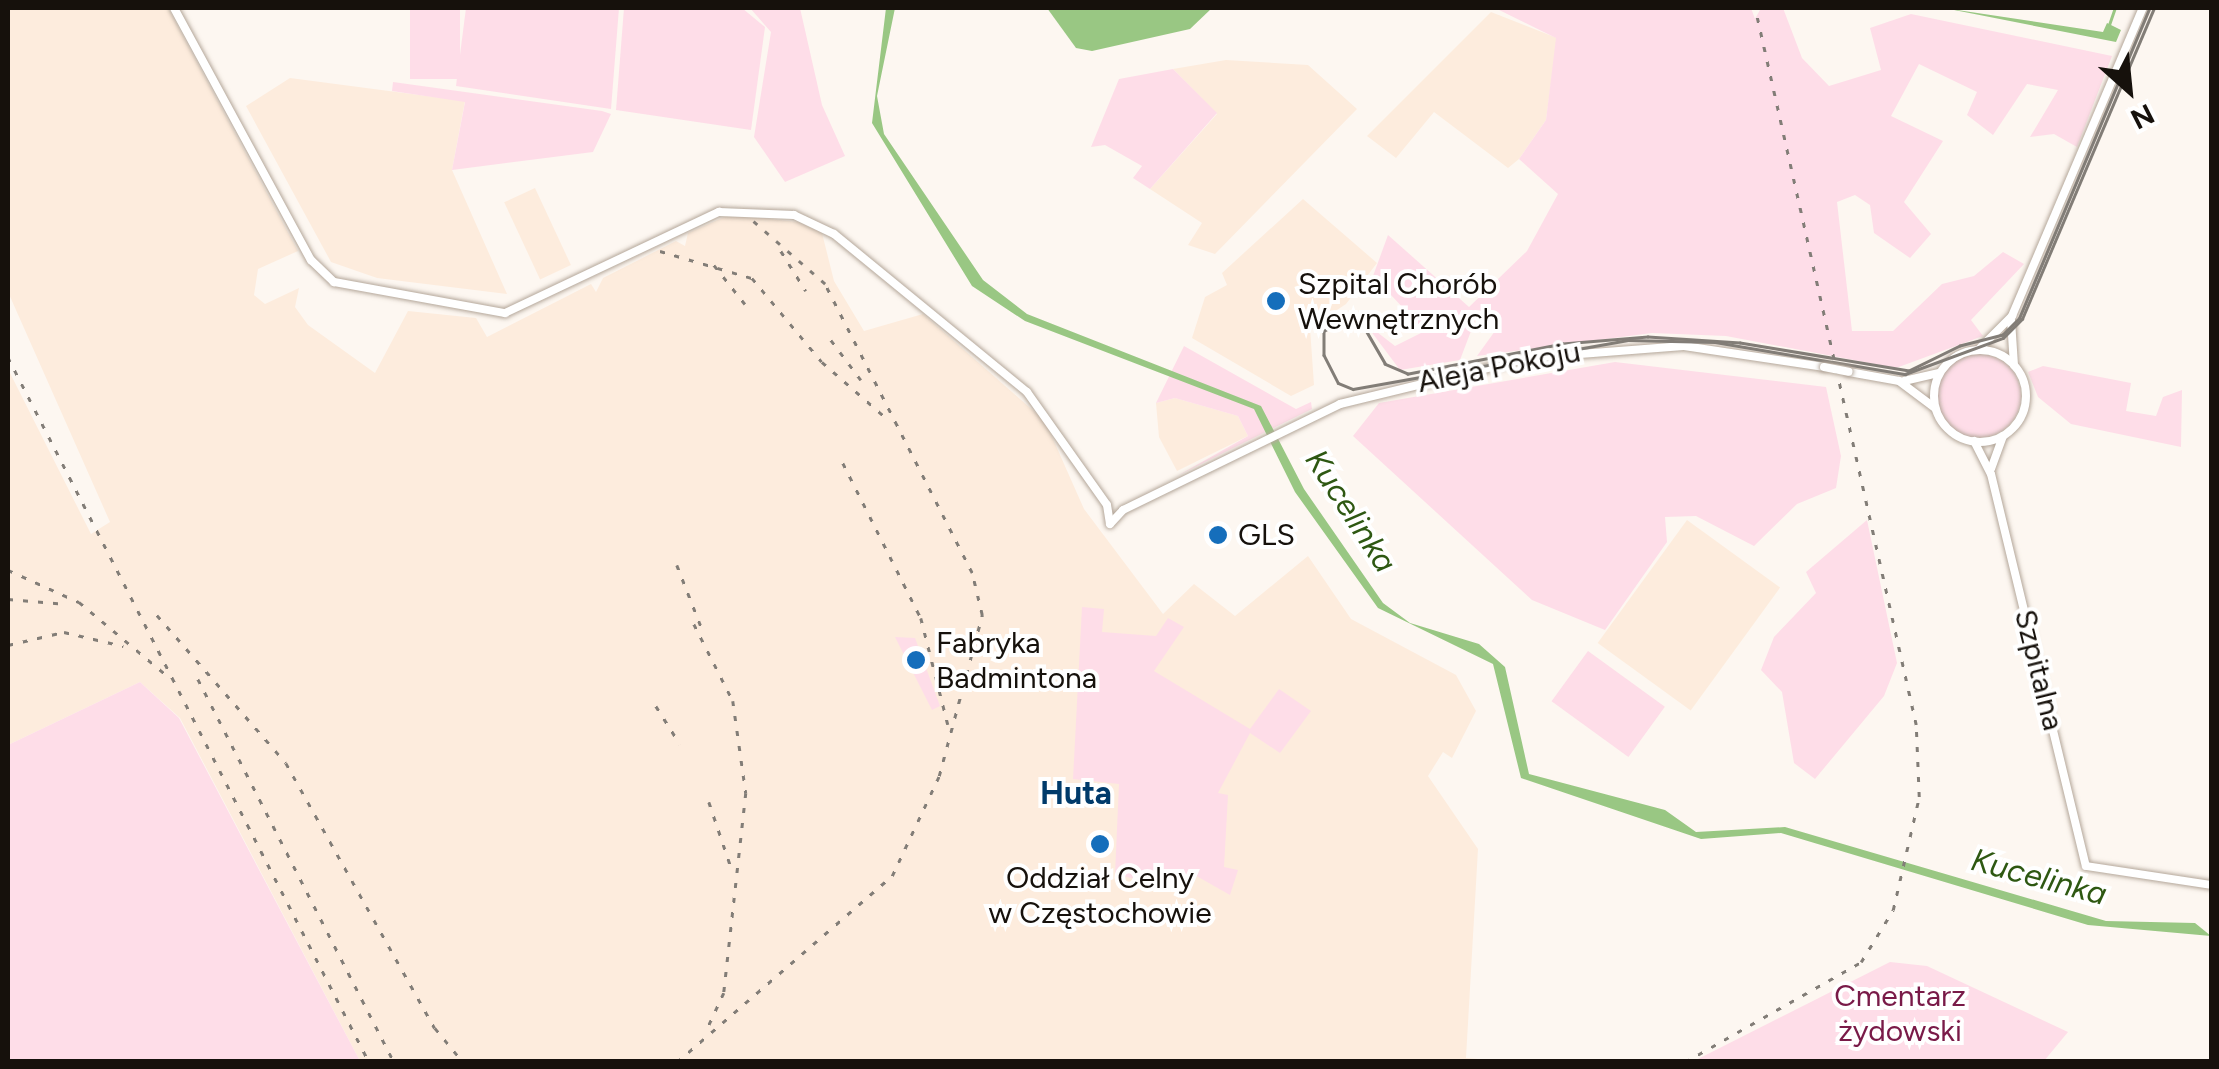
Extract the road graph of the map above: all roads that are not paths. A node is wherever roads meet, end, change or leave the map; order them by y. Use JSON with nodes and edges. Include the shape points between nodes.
{"nodes":[{"id":1,"x":174,"y":8,"type":"edge"},
{"id":2,"x":2142,"y":8,"type":"edge"},
{"id":3,"x":2012,"y":316,"type":"junction"},
{"id":4,"x":1979,"y":349,"type":"junction"},
{"id":5,"x":2014,"y":366,"type":"junction"},
{"id":6,"x":1939,"y":372,"type":"junction"},
{"id":7,"x":1900,"y":381,"type":"junction"},
{"id":8,"x":1935,"y":408,"type":"junction"},
{"id":9,"x":2003,"y":436,"type":"junction"},
{"id":10,"x":1974,"y":442,"type":"junction"},
{"id":11,"x":1991,"y":474,"type":"junction"},
{"id":12,"x":1107,"y":505,"type":"junction"},
{"id":13,"x":1123,"y":510,"type":"junction"},
{"id":14,"x":2212,"y":885,"type":"edge"}],
"edges":[{"from":1,"to":12,"type":"street","via":[[311,260],[334,282],[504,312],[718,212],[794,215],[834,234],[1026,392]]},
{"from":2,"to":3,"type":"street"},
{"from":3,"to":4,"type":"street"},
{"from":3,"to":5,"type":"street"},
{"from":4,"to":5,"type":"street"},
{"from":4,"to":6,"type":"street"},
{"from":5,"to":9,"type":"street","via":[[2025,405]]},
{"from":6,"to":7,"type":"street","name":"Aleja Pokoju"},
{"from":6,"to":8,"type":"street"},
{"from":7,"to":8,"type":"street","name":"Aleja Pokoju"},
{"from":7,"to":13,"type":"street","name":"Aleja Pokoju","bridge":true,"via":[[1684,346],[1572,350],[1376,392]]},
{"from":8,"to":10,"type":"street","via":[[1952,434]]},
{"from":9,"to":10,"type":"street"},
{"from":9,"to":11,"type":"street"},
{"from":10,"to":11,"type":"street","name":"Szpitalna"},
{"from":11,"to":14,"type":"street","name":"Szpitalna","via":[[2086,866]]},
{"from":12,"to":13,"type":"street"},
{"from":12,"to":13,"type":"street","via":[[1110,524]]}]}
